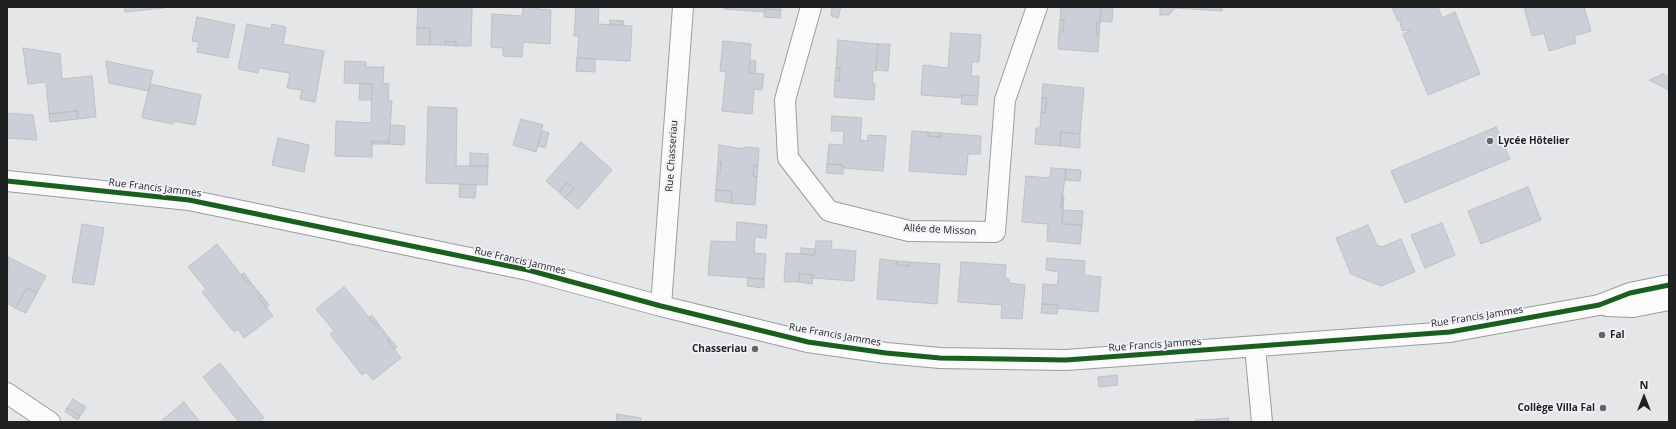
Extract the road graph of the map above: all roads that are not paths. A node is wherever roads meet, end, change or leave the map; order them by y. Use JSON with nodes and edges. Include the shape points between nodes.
{"nodes":[{"id":1,"x":683,"y":7,"type":"edge"},
{"id":2,"x":811,"y":7,"type":"edge"},
{"id":3,"x":1037,"y":7,"type":"edge"},
{"id":4,"x":7,"y":181,"type":"edge"},
{"id":5,"x":1669,"y":285,"type":"edge"},
{"id":6,"x":1669,"y":300,"type":"edge"},
{"id":7,"x":1599,"y":305,"type":"junction"},
{"id":8,"x":661,"y":306,"type":"junction"},
{"id":9,"x":1255,"y":347,"type":"junction"},
{"id":10,"x":7,"y":393,"type":"edge"},
{"id":11,"x":50,"y":422,"type":"edge"},
{"id":12,"x":1262,"y":422,"type":"edge"}],
"edges":[{"from":1,"to":8,"type":"street","name":"Rue Chasseriau"},
{"from":2,"to":3,"type":"street","name":"Allée de Misson","via":[[785,100],[788,158],[829,211],[909,231],[995,232],[1005,100]]},
{"from":4,"to":8,"type":"street","name":"Rue Francis Jammes","via":[[189,200],[528,270]]},
{"from":5,"to":7,"type":"street","name":"Rue Francis Jammes","via":[[1630,293]]},
{"from":6,"to":7,"type":"street","via":[[1633,307]]},
{"from":7,"to":9,"type":"street","name":"Rue Francis Jammes","via":[[1450,332]]},
{"from":8,"to":9,"type":"street","name":"Rue Francis Jammes","via":[[808,342],[940,358],[1066,360]]},
{"from":9,"to":12,"type":"street"},
{"from":10,"to":11,"type":"street"}]}
